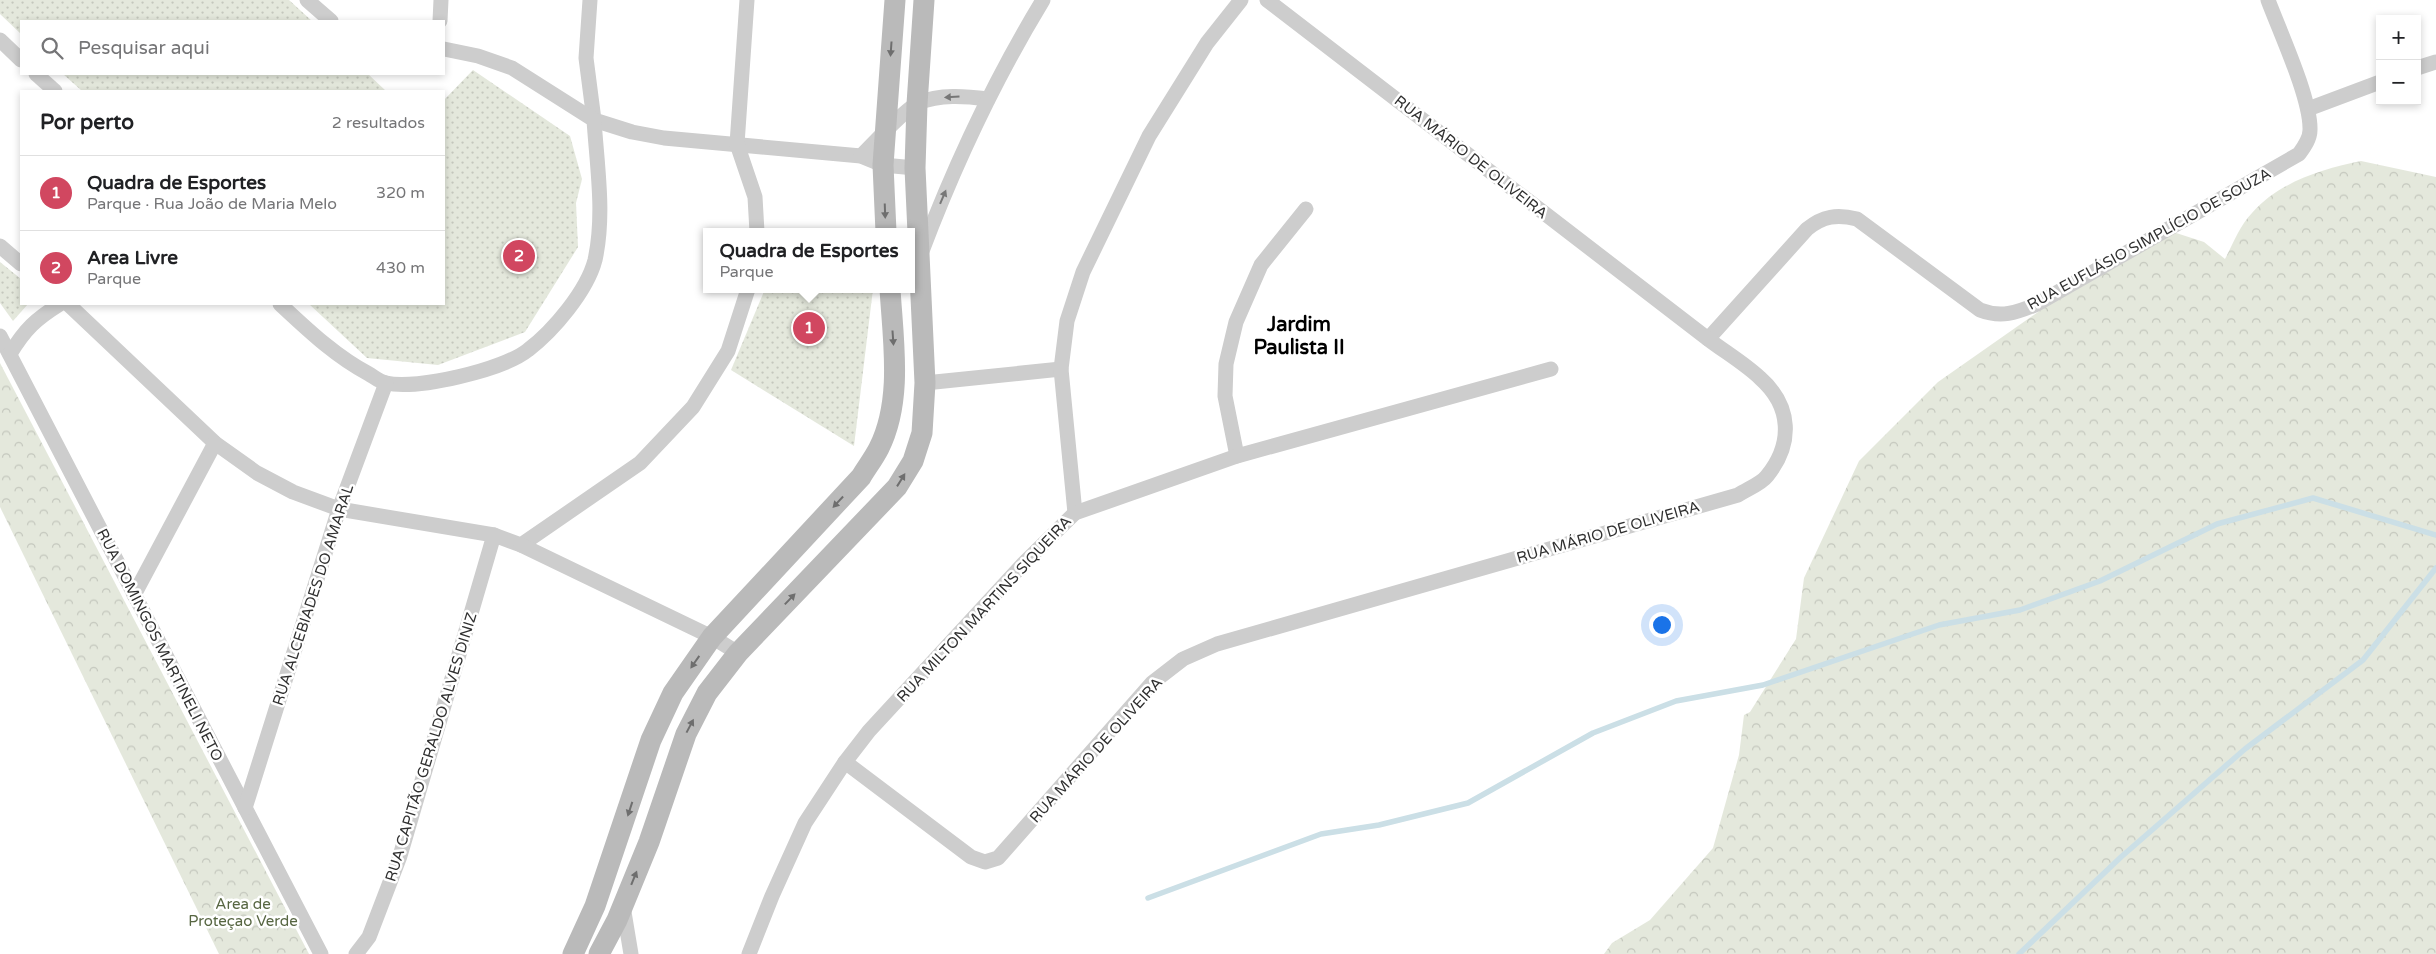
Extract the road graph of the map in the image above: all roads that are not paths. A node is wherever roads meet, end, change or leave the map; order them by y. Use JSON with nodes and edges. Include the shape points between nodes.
{"nodes":[{"id":1,"x":307,"y":0,"type":"edge"},
{"id":2,"x":441,"y":0,"type":"edge"},
{"id":3,"x":590,"y":0,"type":"edge"},
{"id":4,"x":747,"y":0,"type":"edge"},
{"id":5,"x":894,"y":0,"type":"edge"},
{"id":6,"x":924,"y":0,"type":"edge"},
{"id":7,"x":1043,"y":0,"type":"edge"},
{"id":8,"x":1241,"y":0,"type":"edge"},
{"id":9,"x":1267,"y":0,"type":"edge"},
{"id":10,"x":2268,"y":0,"type":"edge"},
{"id":11,"x":330,"y":20,"type":"edge"},
{"id":12,"x":440,"y":20,"type":"edge"},
{"id":13,"x":0,"y":40,"type":"edge"},
{"id":14,"x":445,"y":49,"type":"edge"},
{"id":15,"x":20,"y":59,"type":"edge"},
{"id":16,"x":2436,"y":62,"type":"edge"},
{"id":17,"x":2421,"y":67,"type":"edge"},
{"id":18,"x":37,"y":75,"type":"edge"},
{"id":19,"x":2376,"y":84,"type":"edge"},
{"id":20,"x":54,"y":90,"type":"edge"},
{"id":21,"x":988,"y":99,"type":"junction"},
{"id":22,"x":917,"y":104,"type":"junction"},
{"id":23,"x":2308,"y":109,"type":"junction"},
{"id":24,"x":594,"y":120,"type":"junction"},
{"id":25,"x":885,"y":132,"type":"junction"},
{"id":26,"x":737,"y":144,"type":"junction"},
{"id":27,"x":861,"y":156,"type":"junction"},
{"id":28,"x":884,"y":165,"type":"junction"},
{"id":29,"x":915,"y":168,"type":"junction"},
{"id":30,"x":1306,"y":209,"type":"dead end"},
{"id":31,"x":757,"y":228,"type":"edge"},
{"id":32,"x":886,"y":228,"type":"edge"},
{"id":33,"x":0,"y":246,"type":"edge"},
{"id":34,"x":919,"y":259,"type":"junction"},
{"id":35,"x":20,"y":263,"type":"edge"},
{"id":36,"x":747,"y":293,"type":"edge"},
{"id":37,"x":890,"y":293,"type":"edge"},
{"id":38,"x":58,"y":305,"type":"edge"},
{"id":39,"x":69,"y":305,"type":"edge"},
{"id":40,"x":281,"y":305,"type":"edge"},
{"id":41,"x":0,"y":336,"type":"edge"},
{"id":42,"x":1708,"y":339,"type":"junction"},
{"id":43,"x":10,"y":354,"type":"junction"},
{"id":44,"x":1061,"y":369,"type":"junction"},
{"id":45,"x":1551,"y":369,"type":"dead end"},
{"id":46,"x":386,"y":383,"type":"junction"},
{"id":47,"x":925,"y":383,"type":"junction"},
{"id":48,"x":215,"y":443,"type":"junction"},
{"id":49,"x":1237,"y":456,"type":"junction"},
{"id":50,"x":339,"y":509,"type":"junction"},
{"id":51,"x":1075,"y":513,"type":"junction"},
{"id":52,"x":494,"y":535,"type":"junction"},
{"id":53,"x":522,"y":545,"type":"junction"},
{"id":54,"x":134,"y":595,"type":"junction"},
{"id":55,"x":712,"y":636,"type":"junction"},
{"id":56,"x":738,"y":653,"type":"junction"},
{"id":57,"x":845,"y":762,"type":"junction"},
{"id":58,"x":245,"y":808,"type":"junction"},
{"id":59,"x":622,"y":906,"type":"junction"},
{"id":60,"x":322,"y":954,"type":"edge"},
{"id":61,"x":356,"y":954,"type":"edge"},
{"id":62,"x":573,"y":954,"type":"edge"},
{"id":63,"x":600,"y":954,"type":"edge"},
{"id":64,"x":631,"y":954,"type":"edge"},
{"id":65,"x":749,"y":954,"type":"edge"}],
"edges":[{"from":1,"to":11,"type":"street"},
{"from":2,"to":12,"type":"street"},
{"from":3,"to":24,"type":"street","via":[[586,58]]},
{"from":4,"to":26,"type":"street"},
{"from":5,"to":25,"type":"street","one_way":true},
{"from":6,"to":22,"type":"street"},
{"from":7,"to":21,"type":"street"},
{"from":8,"to":44,"type":"street","name":"RUA MILTON MARTINS SIQUEIRA","via":[[1206,44],[1149,136],[1083,272],[1068,321]]},
{"from":9,"to":42,"type":"street","name":"RUA MÁRIO DE OLIVEIRA"},
{"from":10,"to":23,"type":"street","name":"RUA EUFLÁSIO SIMPLÍCIO DE SOUZA"},
{"from":13,"to":15,"type":"street"},
{"from":14,"to":24,"type":"street","via":[[512,68]]},
{"from":16,"to":17,"type":"street"},
{"from":18,"to":20,"type":"street"},
{"from":19,"to":23,"type":"street"},
{"from":21,"to":22,"type":"street","one_way":true,"via":[[963,96]]},
{"from":34,"to":21,"type":"street","one_way":true,"via":[[946,190]]},
{"from":22,"to":25,"type":"street"},
{"from":22,"to":29,"type":"street"},
{"from":23,"to":42,"type":"street","name":"RUA EUFLÁSIO SIMPLÍCIO DE SOUZA","via":[[2310,132],[2299,154],[2019,312],[1992,315],[1980,310],[1870,227],[1857,219],[1830,216],[1807,229]]},
{"from":24,"to":26,"type":"street","via":[[664,138]]},
{"from":24,"to":46,"type":"street","via":[[600,219],[594,262],[571,308],[527,351],[497,366],[437,382]]},
{"from":25,"to":27,"type":"street"},
{"from":25,"to":28,"type":"street"},
{"from":26,"to":27,"type":"street"},
{"from":26,"to":31,"type":"street","via":[[755,197]]},
{"from":27,"to":28,"type":"street"},
{"from":28,"to":29,"type":"street"},
{"from":28,"to":32,"type":"street","one_way":true},
{"from":29,"to":34,"type":"street"},
{"from":30,"to":49,"type":"street","via":[[1261,265],[1236,322],[1226,364],[1225,396]]},
{"from":33,"to":35,"type":"street"},
{"from":34,"to":47,"type":"street"},
{"from":36,"to":53,"type":"street","via":[[728,351],[693,407],[640,463]]},
{"from":37,"to":55,"type":"street","one_way":true,"via":[[894,372],[892,408],[880,447],[861,477]]},
{"from":38,"to":43,"type":"street","via":[[22,333]]},
{"from":39,"to":48,"type":"street"},
{"from":40,"to":46,"type":"street","via":[[352,365]]},
{"from":41,"to":43,"type":"street","name":"RUA DOMINGOS MARTINELI NETO"},
{"from":42,"to":57,"type":"street","name":"RUA MÁRIO DE OLIVEIRA","via":[[1761,378],[1778,401],[1787,425],[1782,451],[1766,477],[1738,495],[1217,644],[1184,659],[1152,683],[998,858],[985,862],[971,857]]},
{"from":43,"to":54,"type":"street","name":"RUA DOMINGOS MARTINELI NETO"},
{"from":44,"to":47,"type":"street"},
{"from":44,"to":51,"type":"street","name":"RUA MILTON MARTINS SIQUEIRA"},
{"from":45,"to":49,"type":"street"},
{"from":46,"to":50,"type":"street","name":"RUA ALCEBIADES DO AMARAL"},
{"from":56,"to":47,"type":"street","one_way":true,"via":[[897,487],[913,461],[922,433]]},
{"from":48,"to":50,"type":"street","via":[[293,492]]},
{"from":48,"to":54,"type":"street"},
{"from":49,"to":51,"type":"street"},
{"from":50,"to":52,"type":"street"},
{"from":50,"to":58,"type":"street","name":"RUA ALCEBIADES DO AMARAL"},
{"from":51,"to":57,"type":"street","name":"RUA MILTON MARTINS SIQUEIRA","via":[[1017,570]]},
{"from":52,"to":53,"type":"street"},
{"from":52,"to":61,"type":"street","name":"RUA CAPITÃO GERALDO ALVES DINIZ","via":[[400,856],[368,937]]},
{"from":53,"to":55,"type":"street"},
{"from":54,"to":58,"type":"street","name":"RUA DOMINGOS MARTINELI NETO"},
{"from":55,"to":56,"type":"street"},
{"from":55,"to":62,"type":"street","one_way":true,"via":[[673,693],[652,740],[595,906]]},
{"from":59,"to":56,"type":"street","one_way":true,"via":[[649,842],[686,734],[707,693]]},
{"from":57,"to":65,"type":"street","name":"RUA MILTON MARTINS SIQUEIRA","via":[[805,823]]},
{"from":58,"to":60,"type":"street","name":"RUA DOMINGOS MARTINELI NETO"},
{"from":59,"to":63,"type":"street"},
{"from":59,"to":64,"type":"street"}]}
